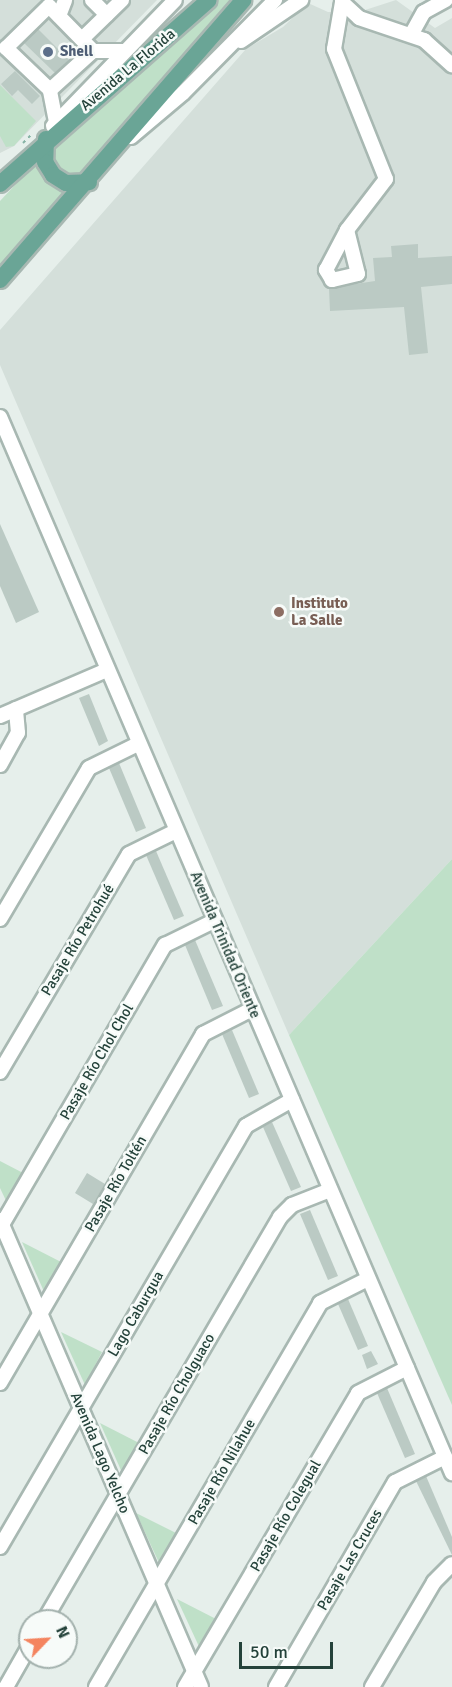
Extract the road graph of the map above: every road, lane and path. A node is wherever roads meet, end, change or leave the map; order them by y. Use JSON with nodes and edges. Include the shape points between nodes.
{"nodes":[{"id":1,"x":65,"y":0,"type":"edge"},
{"id":2,"x":92,"y":0,"type":"edge"},
{"id":3,"x":122,"y":0,"type":"edge"},
{"id":4,"x":175,"y":0,"type":"edge"},
{"id":5,"x":209,"y":0,"type":"edge"},
{"id":6,"x":243,"y":0,"type":"edge"},
{"id":7,"x":274,"y":0,"type":"edge"},
{"id":8,"x":301,"y":0,"type":"edge"},
{"id":9,"x":446,"y":0,"type":"edge"},
{"id":10,"x":339,"y":1,"type":"edge"},
{"id":11,"x":107,"y":15,"type":"junction"},
{"id":12,"x":59,"y":16,"type":"junction"},
{"id":13,"x":411,"y":35,"type":"junction"},
{"id":14,"x":82,"y":39,"type":"junction"},
{"id":15,"x":3,"y":46,"type":"edge"},
{"id":16,"x":227,"y":50,"type":"junction"},
{"id":17,"x":93,"y":51,"type":"junction"},
{"id":18,"x":123,"y":51,"type":"junction"},
{"id":19,"x":452,"y":66,"type":"edge"},
{"id":20,"x":50,"y":90,"type":"junction"},
{"id":21,"x":56,"y":122,"type":"junction"},
{"id":22,"x":46,"y":139,"type":"junction"},
{"id":23,"x":119,"y":146,"type":"junction"},
{"id":24,"x":89,"y":182,"type":"junction"},
{"id":25,"x":0,"y":184,"type":"edge"},
{"id":26,"x":347,"y":230,"type":"dead end"},
{"id":27,"x":0,"y":280,"type":"edge"},
{"id":28,"x":0,"y":417,"type":"edge"},
{"id":29,"x":107,"y":670,"type":"junction"},
{"id":30,"x":16,"y":709,"type":"junction"},
{"id":31,"x":0,"y":716,"type":"edge"},
{"id":32,"x":138,"y":744,"type":"junction"},
{"id":33,"x":0,"y":765,"type":"edge"},
{"id":34,"x":176,"y":831,"type":"junction"},
{"id":35,"x":0,"y":919,"type":"edge"},
{"id":36,"x":214,"y":921,"type":"junction"},
{"id":37,"x":252,"y":1009,"type":"junction"},
{"id":38,"x":0,"y":1072,"type":"edge"},
{"id":39,"x":292,"y":1100,"type":"junction"},
{"id":40,"x":330,"y":1190,"type":"junction"},
{"id":41,"x":1,"y":1224,"type":"edge"},
{"id":42,"x":368,"y":1279,"type":"junction"},
{"id":43,"x":40,"y":1314,"type":"junction"},
{"id":44,"x":407,"y":1368,"type":"junction"},
{"id":45,"x":0,"y":1383,"type":"edge"},
{"id":46,"x":81,"y":1408,"type":"junction"},
{"id":47,"x":445,"y":1457,"type":"junction"},
{"id":48,"x":452,"y":1473,"type":"edge"},
{"id":49,"x":118,"y":1495,"type":"junction"},
{"id":50,"x":0,"y":1547,"type":"edge"},
{"id":51,"x":452,"y":1564,"type":"edge"},
{"id":52,"x":156,"y":1584,"type":"junction"},
{"id":53,"x":51,"y":1609,"type":"edge"},
{"id":54,"x":18,"y":1666,"type":"edge"},
{"id":55,"x":194,"y":1672,"type":"junction"},
{"id":56,"x":6,"y":1687,"type":"edge"},
{"id":57,"x":96,"y":1687,"type":"edge"},
{"id":58,"x":185,"y":1687,"type":"edge"},
{"id":59,"x":201,"y":1687,"type":"edge"},
{"id":60,"x":276,"y":1687,"type":"edge"},
{"id":61,"x":372,"y":1687,"type":"edge"}],
"edges":[{"from":1,"to":12,"type":"street"},
{"from":2,"to":11,"type":"street"},
{"from":3,"to":11,"type":"street"},
{"from":4,"to":18,"type":"street","name":"Avenida La Florida"},
{"from":5,"to":22,"type":"main road","name":"Avenida La Florida"},
{"from":6,"to":23,"type":"main road"},
{"from":7,"to":16,"type":"street"},
{"from":8,"to":16,"type":"street"},
{"from":9,"to":13,"type":"street","via":[[424,12]]},
{"from":10,"to":13,"type":"street","via":[[359,18]]},
{"from":10,"to":26,"type":"street","via":[[334,49],[386,179]]},
{"from":11,"to":14,"type":"street"},
{"from":12,"to":14,"type":"street"},
{"from":12,"to":15,"type":"street","via":[[49,6]]},
{"from":13,"to":19,"type":"street","via":[[440,50]]},
{"from":14,"to":17,"type":"street"},
{"from":15,"to":20,"type":"street"},
{"from":16,"to":23,"type":"street"},
{"from":17,"to":18,"type":"street"},
{"from":17,"to":20,"type":"street"},
{"from":18,"to":21,"type":"street","name":"Avenida La Florida"},
{"from":20,"to":21,"type":"street"},
{"from":21,"to":22,"type":"street","name":"Avenida La Florida"},
{"from":22,"to":24,"type":"main road","via":[[45,162],[53,175],[66,183]]},
{"from":22,"to":25,"type":"main road","name":"Avenida La Florida"},
{"from":23,"to":24,"type":"main road"},
{"from":24,"to":27,"type":"main road"},
{"from":28,"to":29,"type":"street","name":"Avenida Trinidad Oriente"},
{"from":29,"to":30,"type":"street"},
{"from":29,"to":32,"type":"street","name":"Avenida Trinidad Oriente"},
{"from":30,"to":31,"type":"street"},
{"from":30,"to":33,"type":"street","via":[[18,733]]},
{"from":32,"to":34,"type":"street","name":"Avenida Trinidad Oriente"},
{"from":32,"to":35,"type":"street","via":[[89,768]]},
{"from":34,"to":36,"type":"street","name":"Avenida Trinidad Oriente"},
{"from":34,"to":38,"type":"street","name":"Pasaje Río Petrohué","via":[[129,854]]},
{"from":36,"to":37,"type":"street","name":"Avenida Trinidad Oriente"},
{"from":36,"to":41,"type":"street","name":"Pasaje Río Chol Chol","via":[[165,945]]},
{"from":37,"to":39,"type":"street","name":"Avenida Trinidad Oriente"},
{"from":37,"to":43,"type":"street","name":"Pasaje Río Toltén","via":[[203,1034]]},
{"from":39,"to":40,"type":"street","name":"Avenida Trinidad Oriente"},
{"from":39,"to":46,"type":"street","name":"Lago Caburgua","via":[[246,1126]]},
{"from":40,"to":42,"type":"street","name":"Avenida Trinidad Oriente"},
{"from":40,"to":49,"type":"street","name":"Pasaje Río Cholguaco","via":[[283,1213]]},
{"from":41,"to":43,"type":"street","name":"Avenida Lago Yelcho"},
{"from":42,"to":44,"type":"street","name":"Avenida Trinidad Oriente"},
{"from":42,"to":52,"type":"street","name":"Pasaje Río Nilahue","via":[[320,1304]]},
{"from":43,"to":45,"type":"street","name":"Pasaje Río Toltén"},
{"from":43,"to":46,"type":"street","name":"Avenida Lago Yelcho"},
{"from":44,"to":47,"type":"street","name":"Avenida Trinidad Oriente"},
{"from":44,"to":55,"type":"street","name":"Pasaje Río Colegual","via":[[358,1393]]},
{"from":46,"to":49,"type":"street","name":"Avenida Lago Yelcho"},
{"from":46,"to":50,"type":"street","name":"Lago Caburgua"},
{"from":47,"to":48,"type":"street","name":"Avenida Trinidad Oriente"},
{"from":47,"to":60,"type":"street","name":"Pasaje Las Cruces","via":[[395,1482]]},
{"from":49,"to":52,"type":"street","name":"Avenida Lago Yelcho"},
{"from":49,"to":53,"type":"street","name":"Pasaje Río Cholguaco"},
{"from":51,"to":61,"type":"street","via":[[434,1582]]},
{"from":52,"to":55,"type":"street","name":"Avenida Lago Yelcho"},
{"from":52,"to":57,"type":"street","name":"Pasaje Río Nilahue"},
{"from":54,"to":56,"type":"street"},
{"from":55,"to":58,"type":"street","name":"Pasaje Río Colegual"},
{"from":55,"to":59,"type":"street","name":"Avenida Lago Yelcho"}]}
